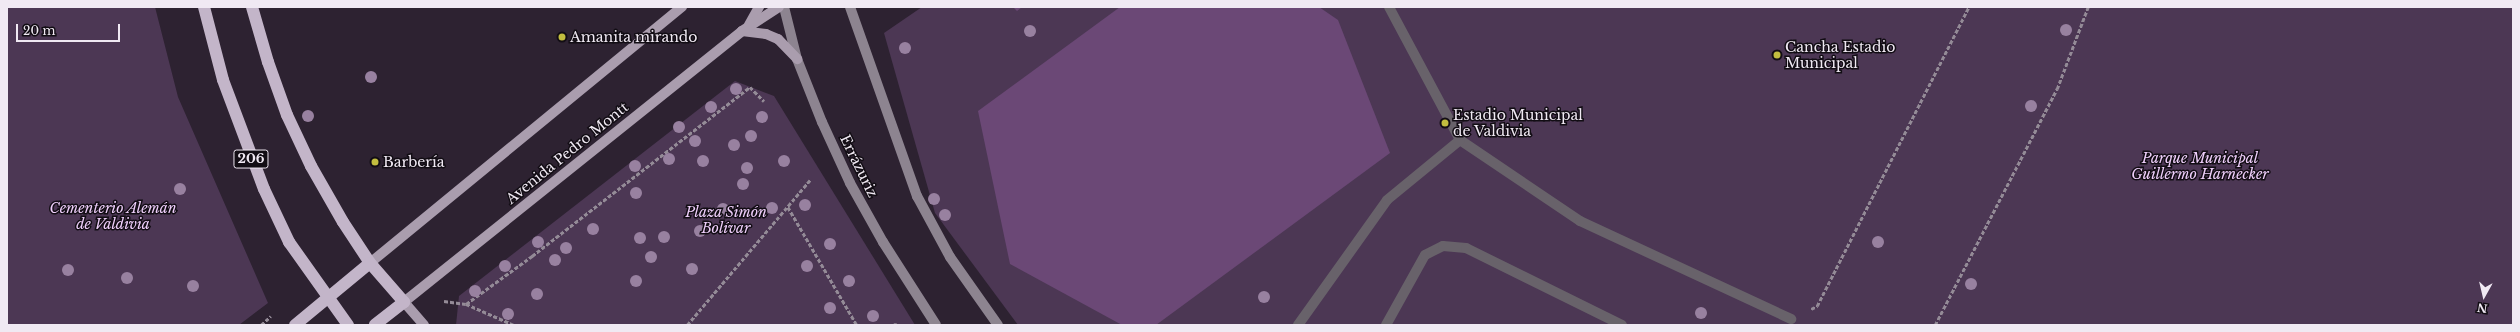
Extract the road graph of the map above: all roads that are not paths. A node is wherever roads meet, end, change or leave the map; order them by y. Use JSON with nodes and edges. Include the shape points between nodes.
{"nodes":[{"id":1,"x":204,"y":7,"type":"edge"},
{"id":2,"x":252,"y":7,"type":"edge"},
{"id":3,"x":682,"y":7,"type":"edge"},
{"id":4,"x":759,"y":7,"type":"edge"},
{"id":5,"x":779,"y":7,"type":"edge"},
{"id":6,"x":784,"y":7,"type":"edge"},
{"id":7,"x":850,"y":7,"type":"edge"},
{"id":8,"x":1389,"y":7,"type":"edge"},
{"id":9,"x":746,"y":28,"type":"junction"},
{"id":10,"x":797,"y":60,"type":"junction"},
{"id":11,"x":1460,"y":140,"type":"junction"},
{"id":12,"x":370,"y":263,"type":"junction"},
{"id":13,"x":327,"y":298,"type":"junction"},
{"id":14,"x":404,"y":302,"type":"junction"},
{"id":15,"x":1791,"y":319,"type":"road end"},
{"id":16,"x":295,"y":325,"type":"edge"},
{"id":17,"x":348,"y":325,"type":"edge"},
{"id":18,"x":375,"y":325,"type":"edge"},
{"id":19,"x":424,"y":325,"type":"edge"},
{"id":20,"x":936,"y":325,"type":"edge"},
{"id":21,"x":998,"y":325,"type":"edge"},
{"id":22,"x":1298,"y":325,"type":"edge"},
{"id":23,"x":1386,"y":325,"type":"edge"},
{"id":24,"x":1622,"y":325,"type":"edge"}],
"edges":[{"from":1,"to":13,"type":"highway","number":"206","via":[[223,80],[264,189],[289,242]]},
{"from":2,"to":12,"type":"highway","via":[[287,115],[311,166]]},
{"from":3,"to":12,"type":"main road"},
{"from":4,"to":9,"type":"main road"},
{"from":5,"to":9,"type":"main road","name":"Avenida Pedro Montt"},
{"from":6,"to":10,"type":"main road","name":"Errázuriz"},
{"from":7,"to":21,"type":"main road","via":[[917,196],[950,257]]},
{"from":8,"to":11,"type":"lane"},
{"from":9,"to":10,"type":"main road","via":[[778,39]]},
{"from":9,"to":14,"type":"main road","name":"Avenida Pedro Montt"},
{"from":10,"to":20,"type":"main road","name":"Errázuriz","via":[[850,183],[882,242]]},
{"from":11,"to":15,"type":"lane","via":[[1580,221]]},
{"from":11,"to":22,"type":"lane","via":[[1387,200]]},
{"from":12,"to":13,"type":"highway"},
{"from":12,"to":14,"type":"highway"},
{"from":13,"to":16,"type":"highway"},
{"from":13,"to":17,"type":"highway","number":"206"},
{"from":14,"to":18,"type":"highway","name":"Avenida Pedro Montt"},
{"from":14,"to":19,"type":"main road"},
{"from":23,"to":24,"type":"lane","via":[[1425,255],[1443,246],[1466,248]]}]}
